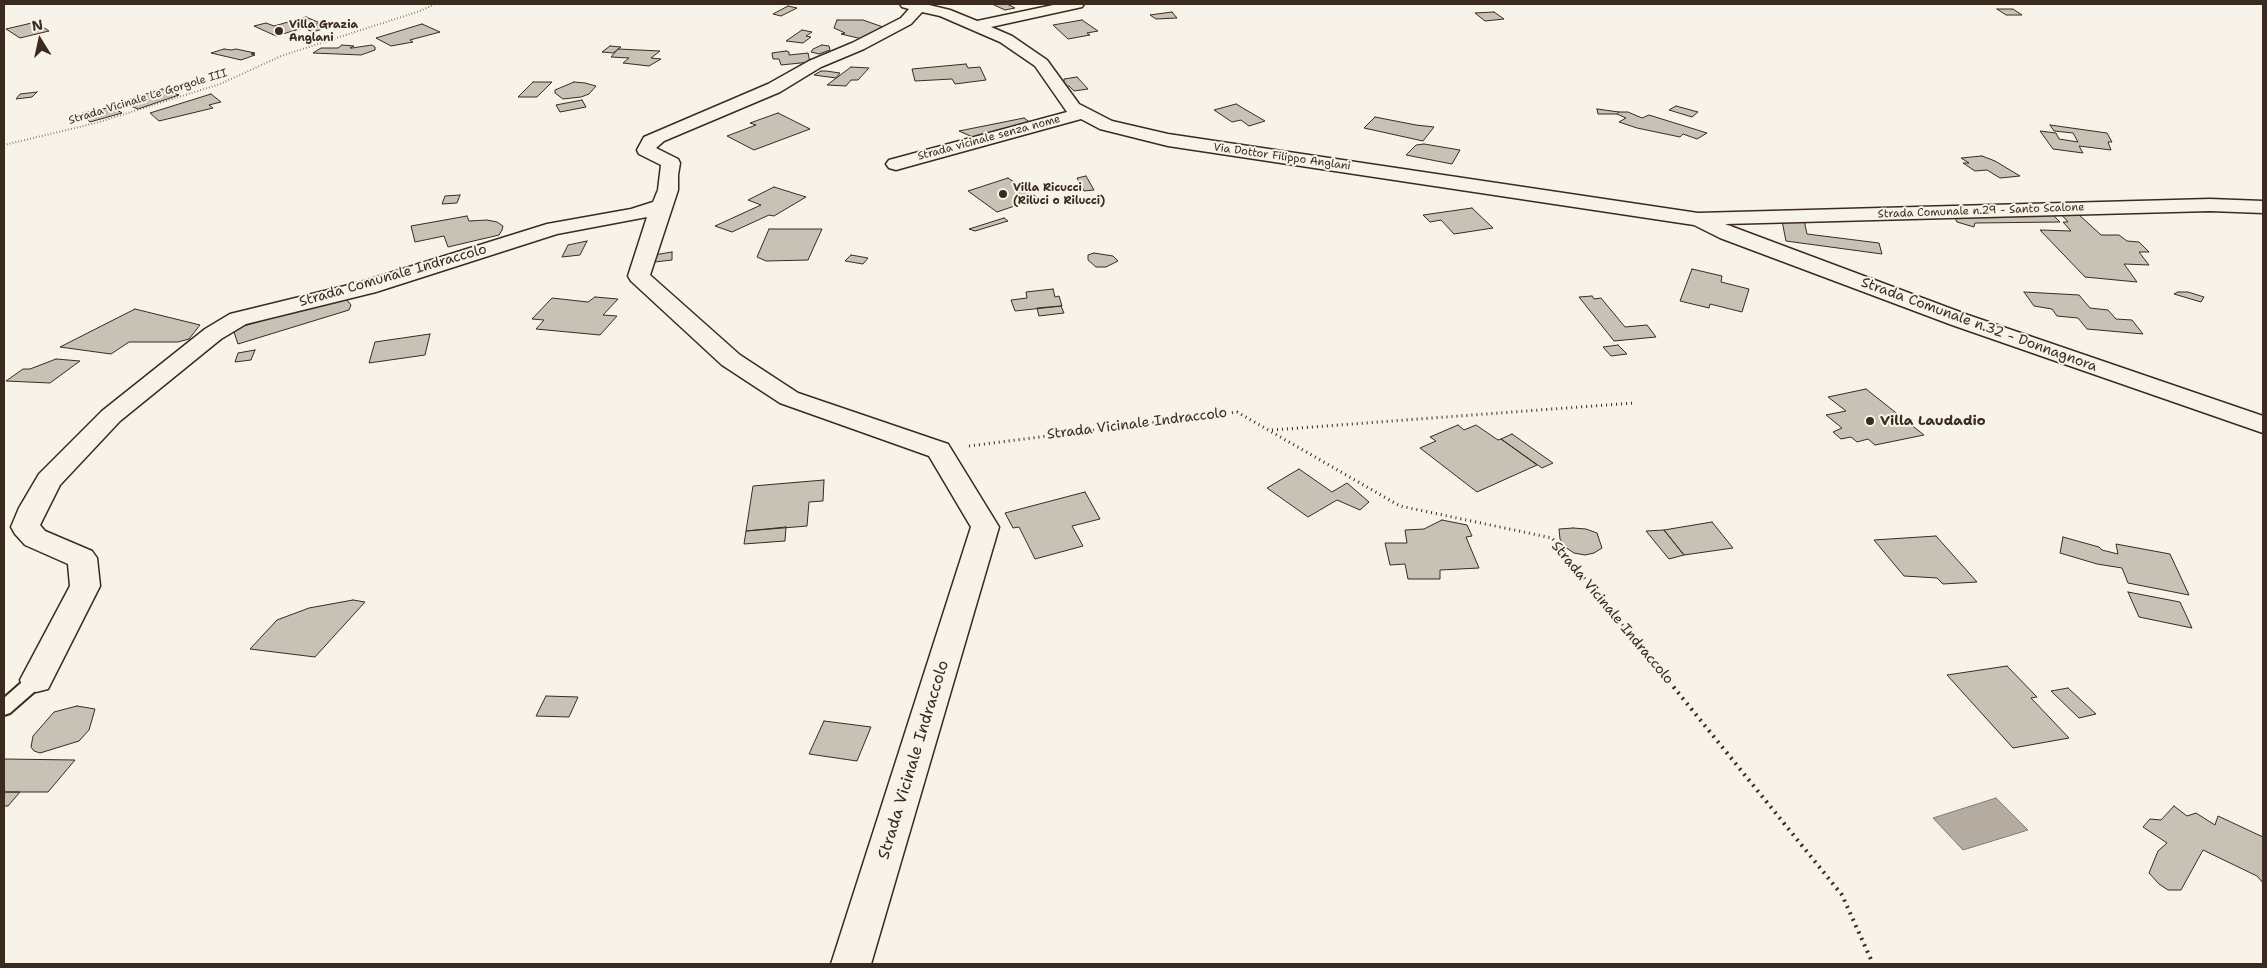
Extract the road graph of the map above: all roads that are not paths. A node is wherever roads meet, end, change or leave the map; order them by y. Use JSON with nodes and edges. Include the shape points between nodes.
{"nodes":[{"id":1,"x":912,"y":4,"type":"edge"},
{"id":2,"x":1077,"y":4,"type":"edge"},
{"id":3,"x":976,"y":26,"type":"junction"},
{"id":4,"x":1082,"y":113,"type":"junction"},
{"id":5,"x":896,"y":164,"type":"dead end"},
{"id":6,"x":661,"y":206,"type":"junction"},
{"id":7,"x":2263,"y":207,"type":"edge"},
{"id":8,"x":1698,"y":218,"type":"junction"},
{"id":9,"x":2263,"y":425,"type":"edge"},
{"id":10,"x":36,"y":680,"type":"joint"},
{"id":11,"x":4,"y":708,"type":"edge"},
{"id":12,"x":851,"y":964,"type":"edge"}],
"edges":[{"from":1,"to":3,"type":"street","name":"Via Dottor Filippo Anglani"},
{"from":1,"to":6,"type":"street","via":[[906,21],[815,64],[774,88],[651,141],[646,150],[671,163],[668,190]]},
{"from":2,"to":3,"type":"street"},
{"from":3,"to":4,"type":"street","name":"Via Dottor Filippo Anglani","via":[[1006,39],[1041,63],[1073,108]]},
{"from":4,"to":5,"type":"street","name":"Strada vicinale senza nome"},
{"from":4,"to":8,"type":"street","name":"Via Dottor Filippo Anglani","via":[[1106,125],[1168,140]]},
{"from":6,"to":10,"type":"street","name":"Strada Comunale Indraccolo","via":[[634,215],[554,228],[368,286],[238,319],[213,334],[111,416],[49,480],[33,508],[25,527],[35,538],[82,558],[84,586]]},
{"from":6,"to":12,"type":"street","name":"Strada Vicinale Indraccolo","via":[[639,276],[731,360],[789,398],[939,450],[985,527]]},
{"from":7,"to":8,"type":"street","name":"Strada Comunale n.29 - Santo Scalone","via":[[2210,205]]},
{"from":8,"to":9,"type":"street","name":"Strada Comunale n.32 - Donnagnora","via":[[1727,234],[1950,316]]},
{"from":10,"to":11,"type":"lane"}]}
